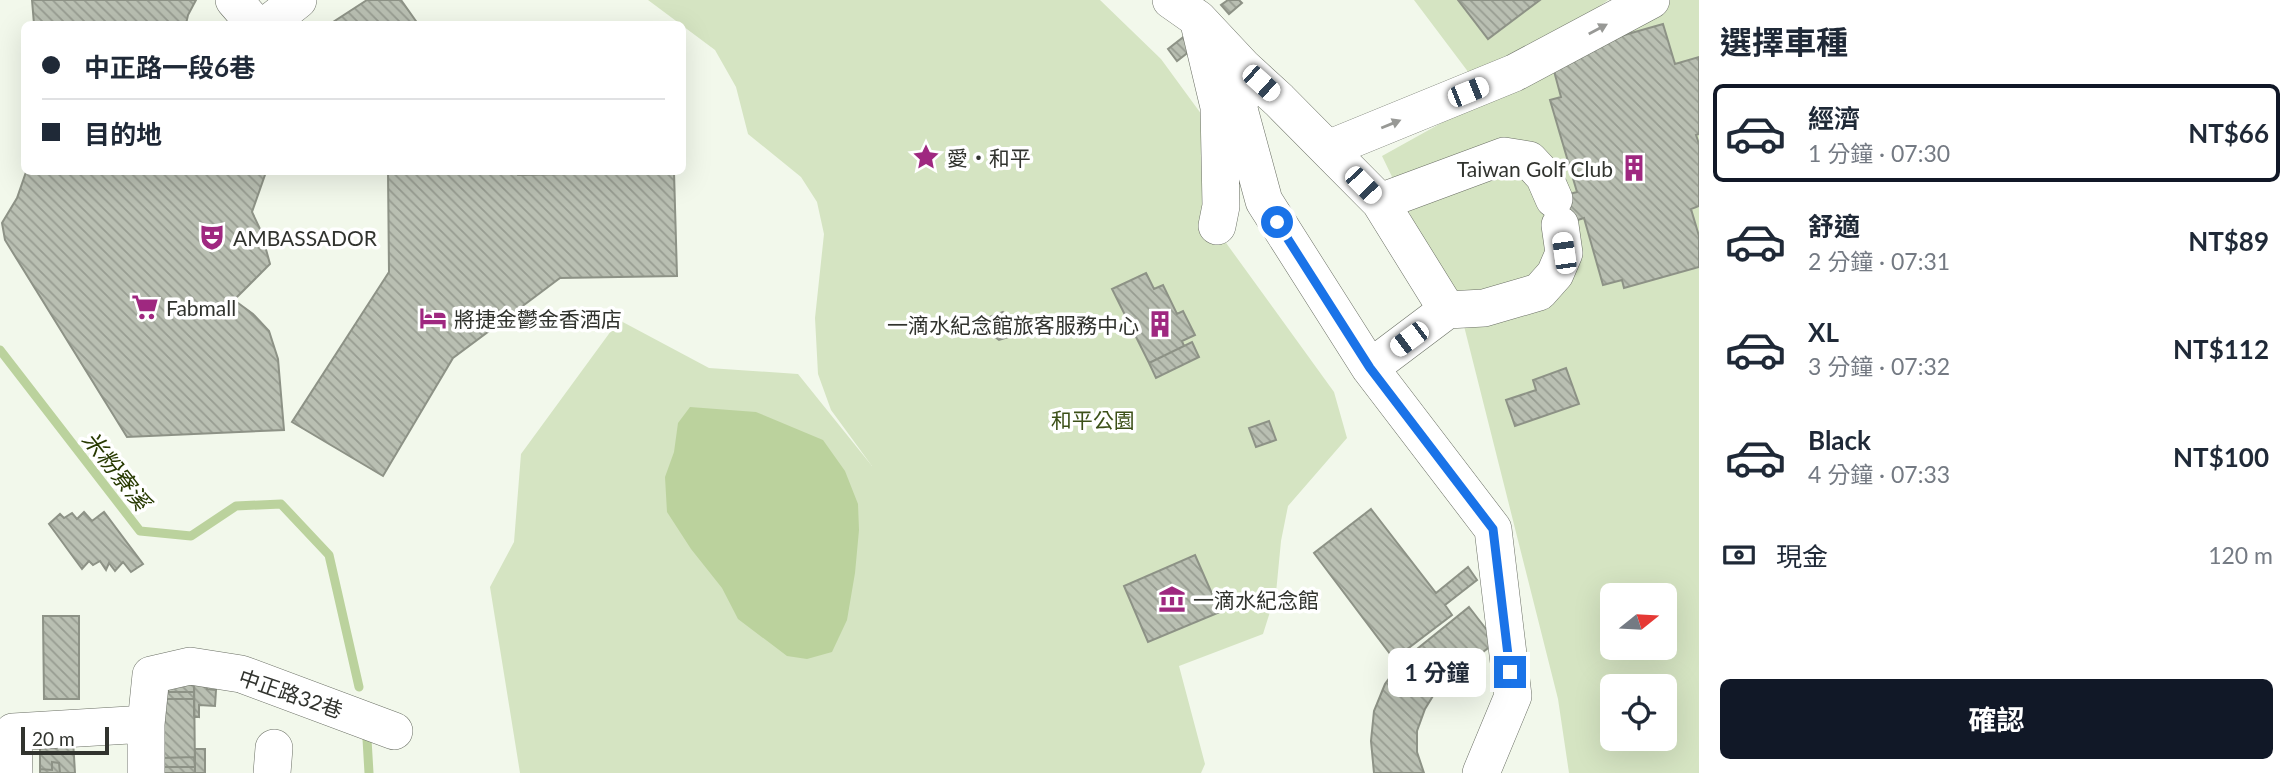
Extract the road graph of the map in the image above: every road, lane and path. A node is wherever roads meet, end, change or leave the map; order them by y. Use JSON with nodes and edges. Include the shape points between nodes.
{"nodes":[{"id":1,"x":234,"y":0,"type":"edge"},
{"id":2,"x":298,"y":0,"type":"edge"},
{"id":3,"x":1651,"y":0,"type":"edge"},
{"id":4,"x":1194,"y":6,"type":"edge"},
{"id":5,"x":252,"y":21,"type":"edge"},
{"id":6,"x":272,"y":21,"type":"edge"},
{"id":7,"x":1243,"y":67,"type":"junction"},
{"id":8,"x":1328,"y":149,"type":"junction"},
{"id":9,"x":1380,"y":202,"type":"junction"},
{"id":10,"x":1216,"y":226,"type":"dead end"},
{"id":11,"x":1447,"y":310,"type":"junction"},
{"id":12,"x":1370,"y":368,"type":"junction"},
{"id":13,"x":146,"y":724,"type":"junction"},
{"id":14,"x":394,"y":731,"type":"dead end"},
{"id":15,"x":14,"y":773,"type":"edge"},
{"id":16,"x":146,"y":773,"type":"edge"},
{"id":17,"x":1481,"y":773,"type":"edge"}],
"edges":[{"from":1,"to":5,"type":"street"},
{"from":2,"to":6,"type":"street"},
{"from":8,"to":3,"type":"street","one_way":true,"via":[[1514,74]]},
{"from":4,"to":7,"type":"street"},
{"from":4,"to":10,"type":"street","via":[[1219,107],[1221,206]]},
{"from":7,"to":8,"type":"street"},
{"from":7,"to":12,"type":"street","via":[[1239,109],[1264,201]]},
{"from":8,"to":9,"type":"street"},
{"from":9,"to":11,"type":"street"},
{"from":9,"to":11,"type":"street","via":[[1504,156],[1529,160],[1544,176],[1557,212],[1564,253],[1555,274],[1539,292],[1484,308]]},
{"from":11,"to":12,"type":"street"},
{"from":12,"to":17,"type":"street","via":[[1493,529],[1513,696]]},
{"from":13,"to":14,"type":"street","name":"中正路32巷","via":[[151,675],[190,666],[241,674]]},
{"from":13,"to":15,"type":"street","via":[[13,732]]},
{"from":13,"to":16,"type":"street","name":"中正路32巷"}]}
